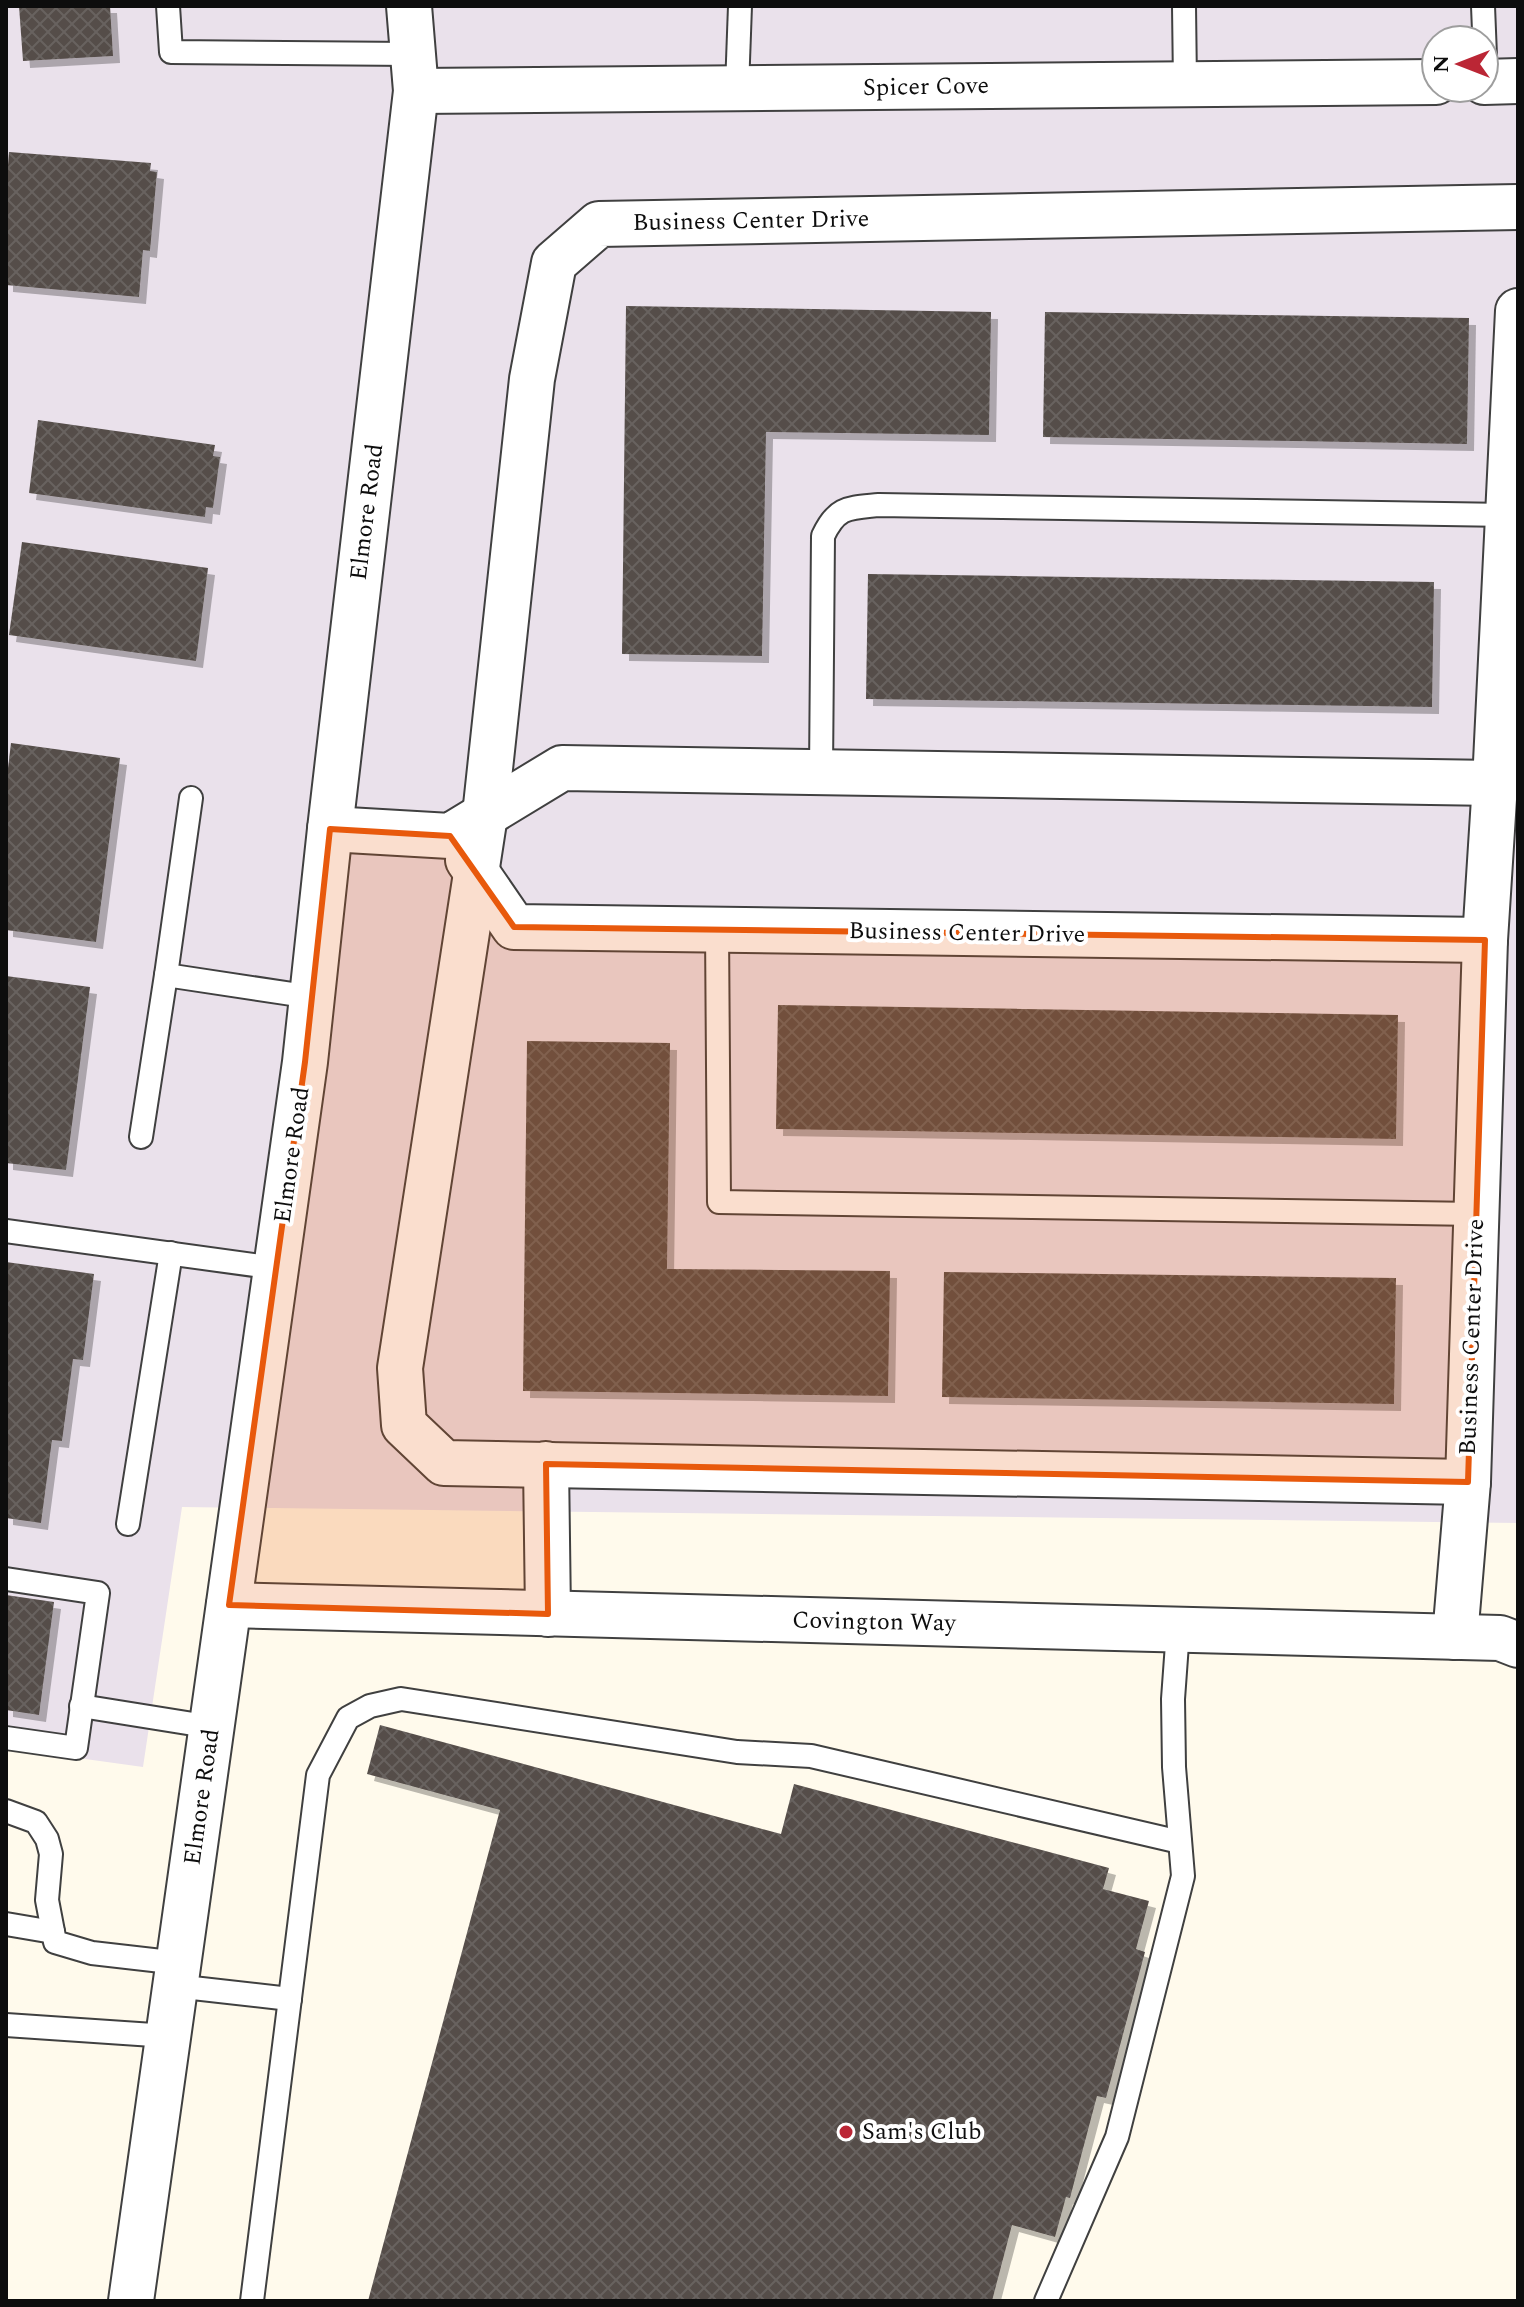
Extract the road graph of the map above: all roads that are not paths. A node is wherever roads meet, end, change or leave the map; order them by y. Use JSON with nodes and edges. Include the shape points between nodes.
{"nodes":[{"id":1,"x":168,"y":6,"type":"edge"},
{"id":2,"x":409,"y":6,"type":"edge"},
{"id":3,"x":740,"y":6,"type":"edge"},
{"id":4,"x":1184,"y":6,"type":"edge"},
{"id":5,"x":415,"y":72,"type":"junction"},
{"id":6,"x":1420,"y":82,"type":"edge"},
{"id":7,"x":1185,"y":84,"type":"junction"},
{"id":8,"x":737,"y":88,"type":"junction"},
{"id":9,"x":1518,"y":207,"type":"edge"},
{"id":10,"x":1518,"y":311,"type":"edge"},
{"id":11,"x":1508,"y":515,"type":"junction"},
{"id":12,"x":821,"y":772,"type":"junction"},
{"id":13,"x":1495,"y":783,"type":"junction"},
{"id":14,"x":191,"y":798,"type":"dead end"},
{"id":15,"x":467,"y":825,"type":"junction"},
{"id":16,"x":330,"y":829,"type":"junction"},
{"id":17,"x":476,"y":873,"type":"junction"},
{"id":18,"x":717,"y":929,"type":"junction"},
{"id":19,"x":1485,"y":940,"type":"junction"},
{"id":20,"x":166,"y":975,"type":"junction"},
{"id":21,"x":312,"y":997,"type":"junction"},
{"id":22,"x":141,"y":1137,"type":"dead end"},
{"id":23,"x":1476,"y":1214,"type":"junction"},
{"id":24,"x":6,"y":1231,"type":"edge"},
{"id":25,"x":171,"y":1253,"type":"junction"},
{"id":26,"x":276,"y":1268,"type":"junction"},
{"id":27,"x":546,"y":1464,"type":"junction"},
{"id":28,"x":1468,"y":1482,"type":"junction"},
{"id":29,"x":128,"y":1524,"type":"dead end"},
{"id":30,"x":6,"y":1579,"type":"edge"},
{"id":31,"x":229,"y":1605,"type":"junction"},
{"id":32,"x":548,"y":1614,"type":"junction"},
{"id":33,"x":1178,"y":1630,"type":"junction"},
{"id":34,"x":1455,"y":1637,"type":"junction"},
{"id":35,"x":1518,"y":1645,"type":"edge"},
{"id":36,"x":81,"y":1706,"type":"junction"},
{"id":37,"x":212,"y":1727,"type":"junction"},
{"id":38,"x":6,"y":1738,"type":"edge"},
{"id":39,"x":6,"y":1811,"type":"edge"},
{"id":40,"x":1180,"y":1842,"type":"junction"},
{"id":41,"x":6,"y":1924,"type":"edge"},
{"id":42,"x":53,"y":1932,"type":"junction"},
{"id":43,"x":177,"y":1974,"type":"junction"},
{"id":44,"x":290,"y":1999,"type":"junction"},
{"id":45,"x":7,"y":2031,"type":"edge"},
{"id":46,"x":168,"y":2036,"type":"junction"},
{"id":47,"x":131,"y":2301,"type":"edge"},
{"id":48,"x":252,"y":2301,"type":"edge"},
{"id":49,"x":1046,"y":2301,"type":"edge"}],
"edges":[{"from":1,"to":5,"type":"lane","via":[[171,52]]},
{"from":2,"to":5,"type":"street","name":"Elmore Road"},
{"from":3,"to":8,"type":"lane"},
{"from":4,"to":7,"type":"lane"},
{"from":5,"to":8,"type":"street","name":"Spicer Cove"},
{"from":5,"to":16,"type":"street","name":"Elmore Road"},
{"from":6,"to":7,"type":"street","name":"Spicer Cove"},
{"from":7,"to":8,"type":"street","name":"Spicer Cove"},
{"from":9,"to":15,"type":"street","name":"Business Center Drive","via":[[599,224],[554,263]]},
{"from":10,"to":11,"type":"street","name":"Business Center Drive"},
{"from":11,"to":12,"type":"lane","via":[[848,508],[838,513],[823,536]]},
{"from":11,"to":13,"type":"street","name":"Business Center Drive"},
{"from":12,"to":13,"type":"street"},
{"from":12,"to":15,"type":"street","via":[[562,768]]},
{"from":13,"to":19,"type":"street","name":"Business Center Drive"},
{"from":14,"to":20,"type":"lane"},
{"from":15,"to":16,"type":"street"},
{"from":15,"to":17,"type":"street","name":"Business Center Drive"},
{"from":16,"to":21,"type":"street","name":"Elmore Road"},
{"from":17,"to":18,"type":"street","name":"Business Center Drive","via":[[514,927]]},
{"from":17,"to":27,"type":"street","via":[[400,1368],[404,1425],[444,1463]]},
{"from":18,"to":19,"type":"street","name":"Business Center Drive"},
{"from":18,"to":23,"type":"lane","via":[[719,1202]]},
{"from":19,"to":23,"type":"street","name":"Business Center Drive"},
{"from":20,"to":21,"type":"lane"},
{"from":20,"to":22,"type":"lane"},
{"from":21,"to":26,"type":"street","name":"Elmore Road"},
{"from":23,"to":28,"type":"street","name":"Business Center Drive"},
{"from":24,"to":25,"type":"lane"},
{"from":25,"to":26,"type":"lane"},
{"from":25,"to":29,"type":"lane"},
{"from":26,"to":31,"type":"street","name":"Elmore Road"},
{"from":27,"to":28,"type":"street"},
{"from":27,"to":32,"type":"street"},
{"from":28,"to":34,"type":"street","name":"Business Center Drive"},
{"from":30,"to":36,"type":"lane","via":[[98,1593]]},
{"from":31,"to":32,"type":"street","name":"Covington Way"},
{"from":31,"to":37,"type":"street","name":"Elmore Road"},
{"from":32,"to":33,"type":"street","name":"Covington Way"},
{"from":33,"to":34,"type":"street","name":"Covington Way"},
{"from":33,"to":40,"type":"lane","via":[[1173,1714]]},
{"from":34,"to":35,"type":"street","name":"Covington Way","via":[[1500,1638]]},
{"from":36,"to":37,"type":"lane"},
{"from":36,"to":38,"type":"lane","via":[[76,1748]]},
{"from":37,"to":43,"type":"street","name":"Elmore Road"},
{"from":39,"to":42,"type":"lane","via":[[36,1822],[47,1839]]},
{"from":40,"to":44,"type":"lane","via":[[811,1756],[737,1752],[401,1699],[348,1718],[318,1775]]},
{"from":40,"to":49,"type":"lane","via":[[1183,1876],[1117,2137]]},
{"from":41,"to":42,"type":"lane"},
{"from":42,"to":43,"type":"lane","via":[[55,1942]]},
{"from":43,"to":44,"type":"lane"},
{"from":43,"to":46,"type":"street","name":"Elmore Road"},
{"from":44,"to":48,"type":"lane"},
{"from":45,"to":46,"type":"lane"},
{"from":46,"to":47,"type":"street","name":"Elmore Road"}]}
